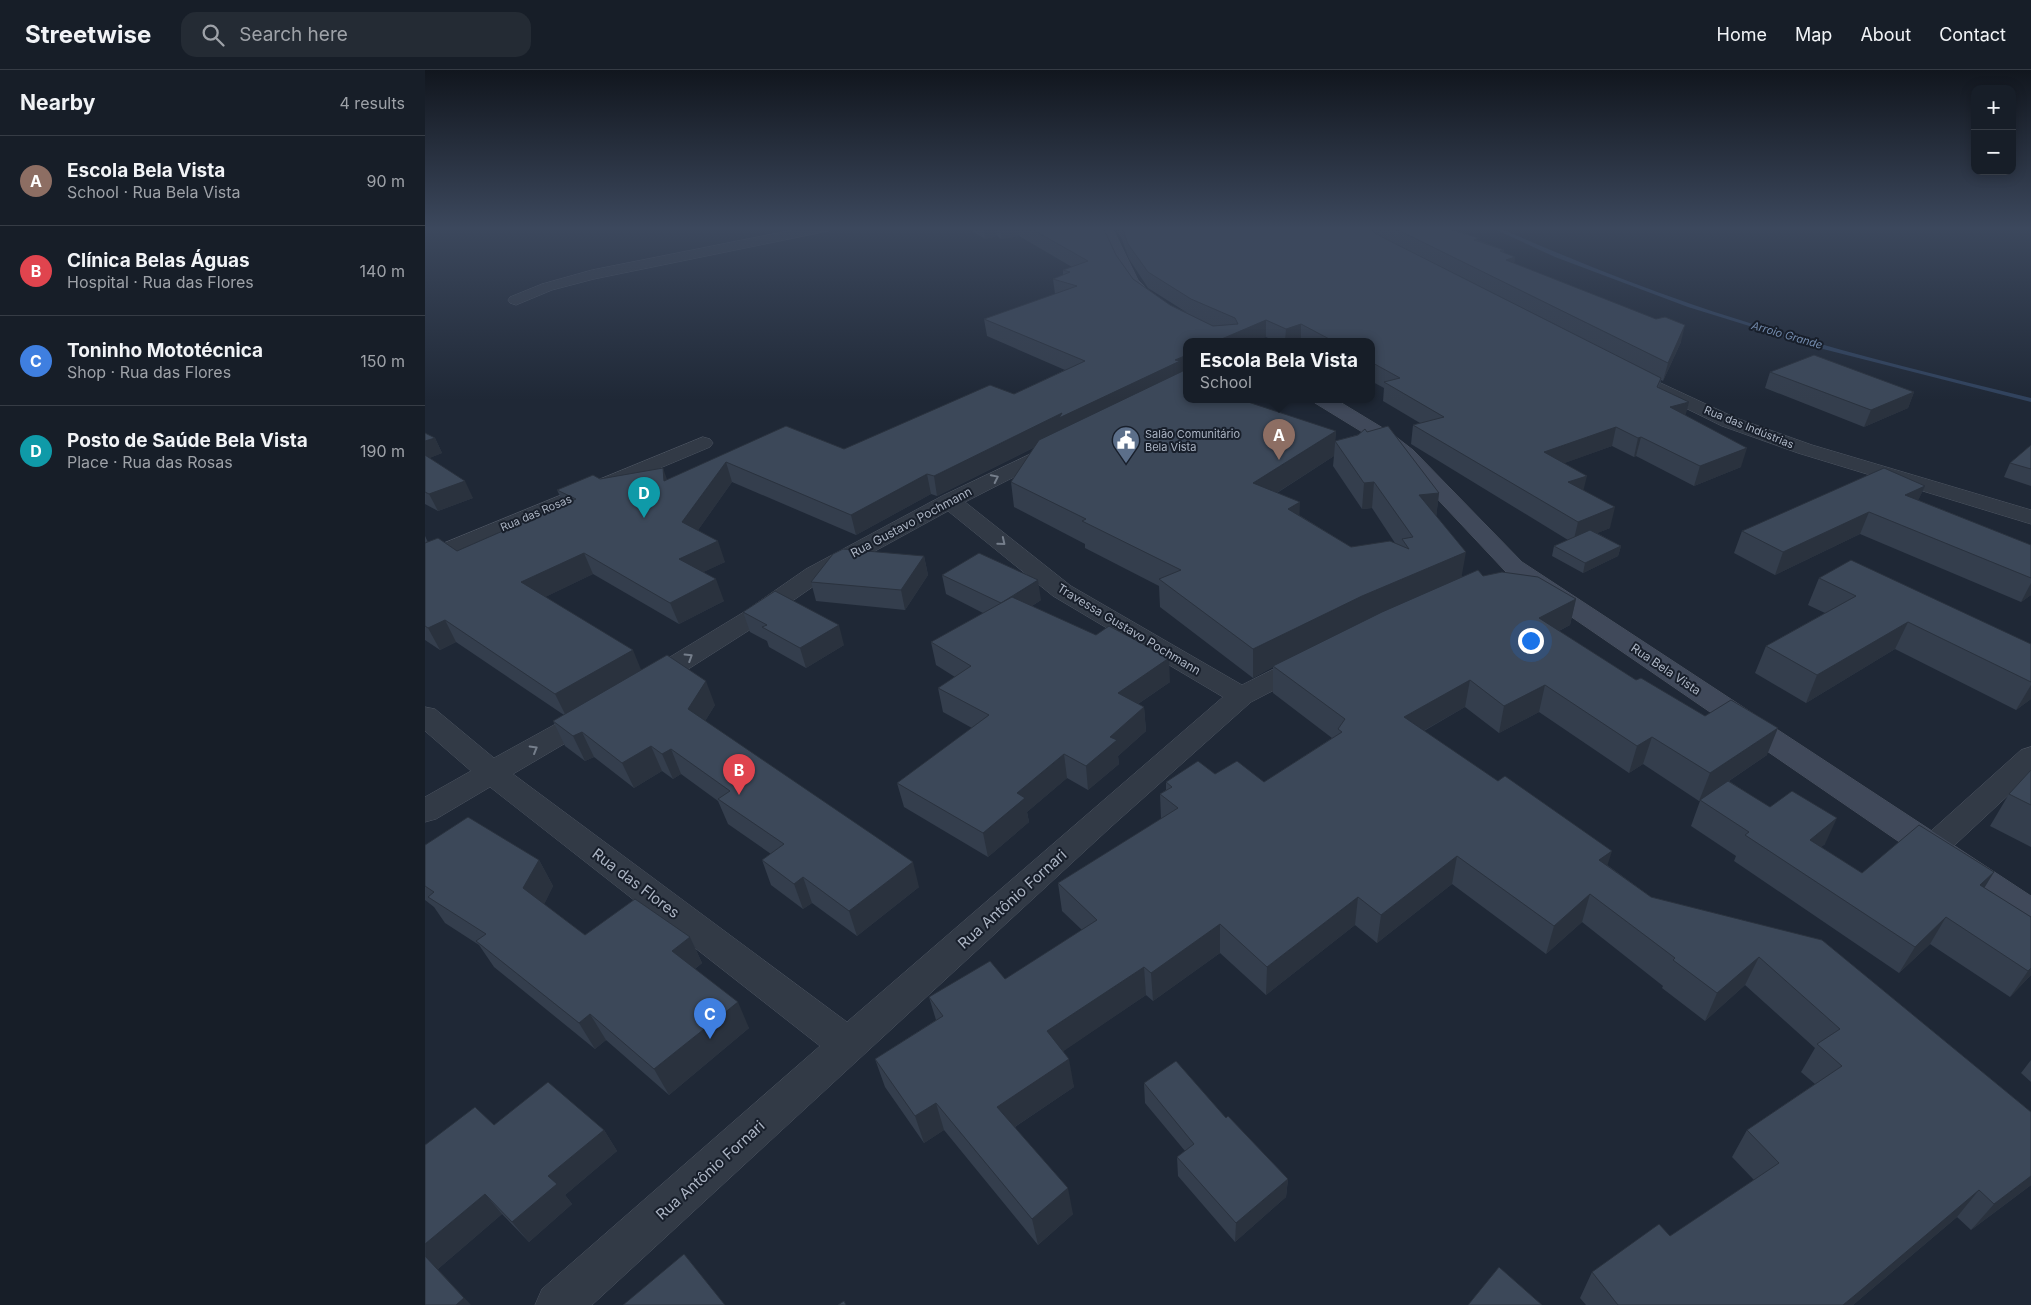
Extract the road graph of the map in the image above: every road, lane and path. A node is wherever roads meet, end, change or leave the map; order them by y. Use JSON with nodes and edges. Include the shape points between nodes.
{"nodes":[{"id":1,"x":557,"y":285,"type":"edge"},
{"id":2,"x":1136,"y":285,"type":"edge"},
{"id":3,"x":516,"y":300,"type":"dead end"},
{"id":4,"x":1163,"y":306,"type":"edge"},
{"id":5,"x":1609,"y":363,"type":"edge"},
{"id":6,"x":1329,"y":403,"type":"edge"},
{"id":7,"x":1073,"y":440,"type":"edge"},
{"id":8,"x":703,"y":443,"type":"dead end"},
{"id":9,"x":950,"y":501,"type":"junction"},
{"id":10,"x":2031,"y":517,"type":"edge"},
{"id":11,"x":425,"y":560,"type":"edge"},
{"id":12,"x":1335,"y":648,"type":"edge"},
{"id":13,"x":1241,"y":696,"type":"junction"},
{"id":14,"x":425,"y":716,"type":"edge"},
{"id":15,"x":2031,"y":757,"type":"edge"},
{"id":16,"x":492,"y":773,"type":"junction"},
{"id":17,"x":425,"y":811,"type":"edge"},
{"id":18,"x":1932,"y":848,"type":"junction"},
{"id":19,"x":2031,"y":914,"type":"edge"},
{"id":20,"x":849,"y":1046,"type":"junction"},
{"id":21,"x":558,"y":1305,"type":"edge"}],
"edges":[{"from":1,"to":3,"type":"street"},
{"from":2,"to":4,"type":"main road","via":[[1141,292]]},
{"from":5,"to":10,"type":"street","name":"Rua das Indústrias","via":[[1729,422],[1805,449]]},
{"from":6,"to":18,"type":"main road","name":"Rua Bela Vista","via":[[1406,454],[1501,573]]},
{"from":9,"to":7,"type":"street","name":"Rua Gustavo Pochmann","one_way":true},
{"from":8,"to":11,"type":"street","name":"Rua das Rosas"},
{"from":9,"to":13,"type":"street","name":"Travessa Gustavo Pochmann","one_way":true,"via":[[1063,591]]},
{"from":16,"to":9,"type":"street","name":"Rua Gustavo Pochmann","one_way":true,"via":[[623,698],[815,574]]},
{"from":12,"to":13,"type":"street","name":"Rua Antônio Fornari"},
{"from":13,"to":20,"type":"street","name":"Rua Antônio Fornari"},
{"from":14,"to":16,"type":"street","name":"Rua das Flores"},
{"from":15,"to":18,"type":"street"},
{"from":16,"to":17,"type":"street","name":"Rua Gustavo Pochmann"},
{"from":16,"to":20,"type":"street","name":"Rua das Flores"},
{"from":18,"to":19,"type":"main road","name":"Rua Bela Vista"},
{"from":20,"to":21,"type":"street","name":"Rua Antônio Fornari"}]}
